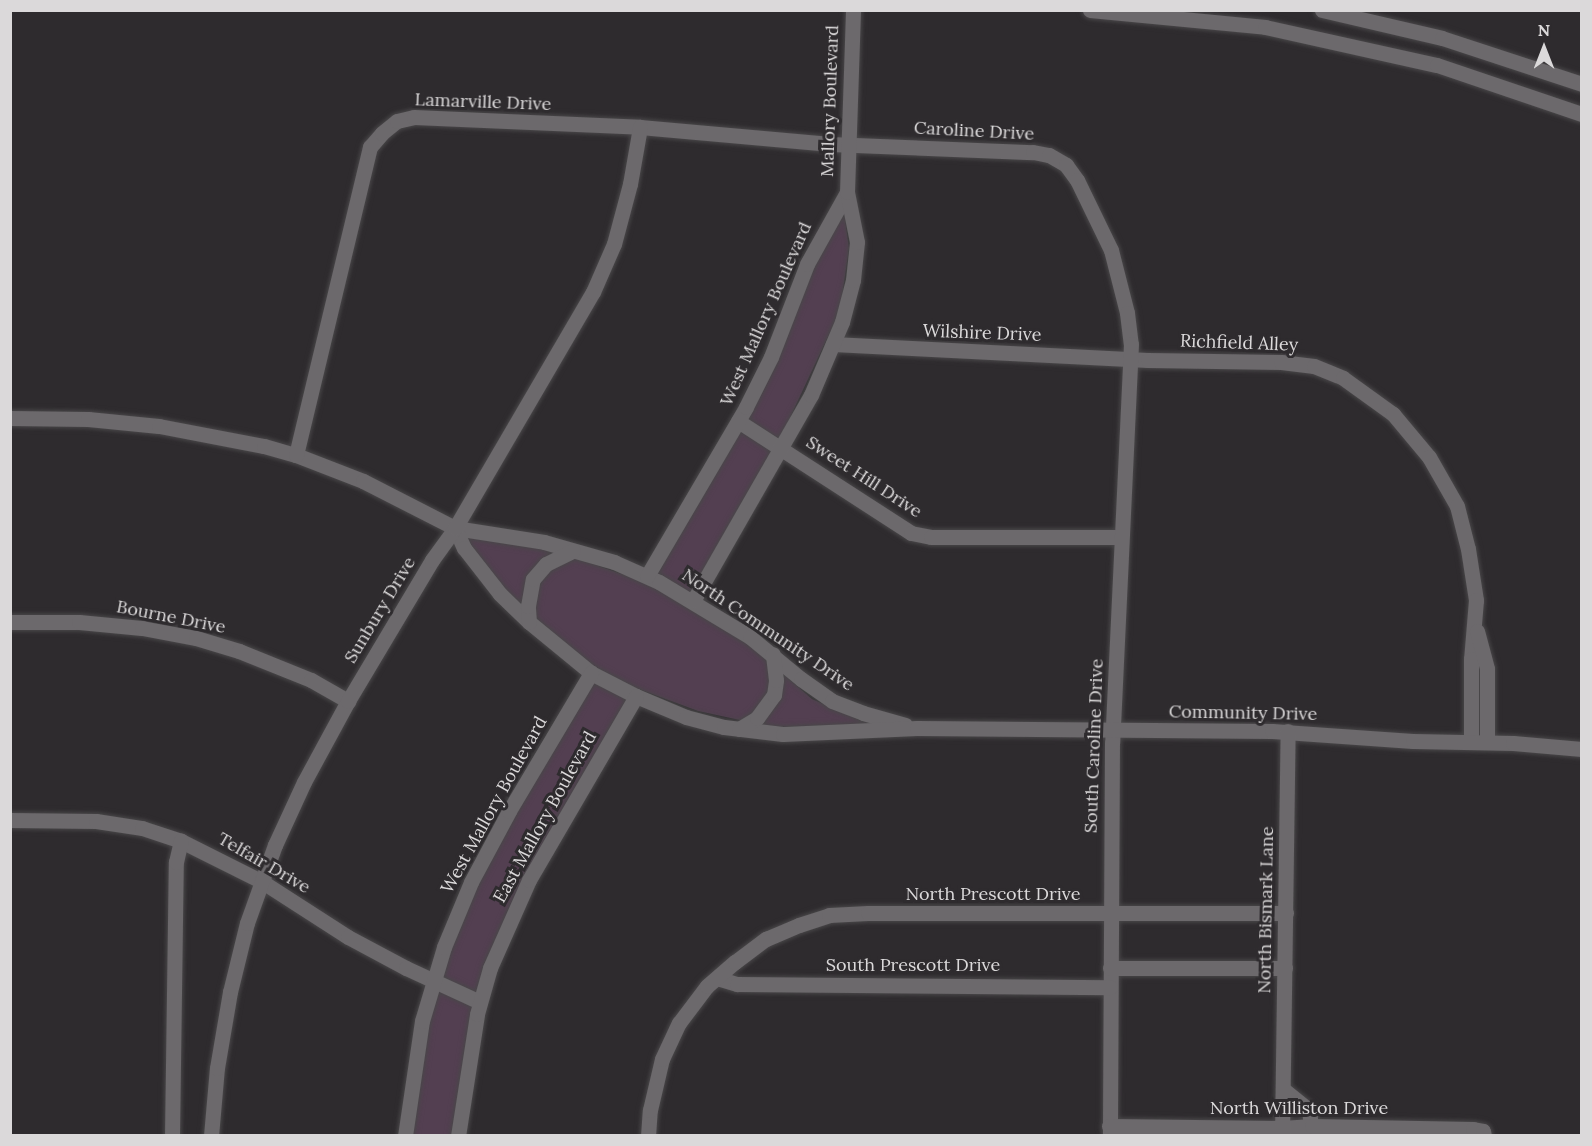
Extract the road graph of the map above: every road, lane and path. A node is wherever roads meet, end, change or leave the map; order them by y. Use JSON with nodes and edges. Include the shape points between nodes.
{"nodes":[{"id":1,"x":853,"y":10,"type":"edge"},
{"id":2,"x":1090,"y":10,"type":"edge"},
{"id":3,"x":1322,"y":10,"type":"edge"},
{"id":4,"x":1581,"y":84,"type":"edge"},
{"id":5,"x":1581,"y":114,"type":"edge"},
{"id":6,"x":640,"y":127,"type":"junction"},
{"id":7,"x":849,"y":144,"type":"junction"},
{"id":8,"x":847,"y":192,"type":"junction"},
{"id":9,"x":833,"y":344,"type":"junction"},
{"id":10,"x":1130,"y":358,"type":"junction"},
{"id":11,"x":10,"y":418,"type":"edge"},
{"id":12,"x":738,"y":421,"type":"junction"},
{"id":13,"x":782,"y":447,"type":"junction"},
{"id":14,"x":296,"y":455,"type":"junction"},
{"id":15,"x":455,"y":528,"type":"junction"},
{"id":16,"x":1121,"y":537,"type":"junction"},
{"id":17,"x":573,"y":551,"type":"junction"},
{"id":18,"x":647,"y":576,"type":"junction"},
{"id":19,"x":693,"y":601,"type":"junction"},
{"id":20,"x":1474,"y":620,"type":"junction"},
{"id":21,"x":10,"y":622,"type":"edge"},
{"id":22,"x":529,"y":622,"type":"junction"},
{"id":23,"x":772,"y":654,"type":"junction"},
{"id":24,"x":591,"y":673,"type":"junction"},
{"id":25,"x":636,"y":696,"type":"junction"},
{"id":26,"x":348,"y":701,"type":"junction"},
{"id":27,"x":917,"y":728,"type":"junction"},
{"id":28,"x":739,"y":729,"type":"junction"},
{"id":29,"x":1115,"y":729,"type":"junction"},
{"id":30,"x":1288,"y":731,"type":"junction"},
{"id":31,"x":1471,"y":742,"type":"junction"},
{"id":32,"x":1487,"y":742,"type":"junction"},
{"id":33,"x":1577,"y":746,"type":"edge"},
{"id":34,"x":10,"y":820,"type":"edge"},
{"id":35,"x":181,"y":842,"type":"junction"},
{"id":36,"x":261,"y":881,"type":"junction"},
{"id":37,"x":1286,"y":913,"type":"junction"},
{"id":38,"x":1110,"y":914,"type":"junction"},
{"id":39,"x":1110,"y":968,"type":"junction"},
{"id":40,"x":1285,"y":968,"type":"junction"},
{"id":41,"x":717,"y":978,"type":"junction"},
{"id":42,"x":433,"y":981,"type":"junction"},
{"id":43,"x":1110,"y":987,"type":"junction"},
{"id":44,"x":480,"y":1002,"type":"junction"},
{"id":45,"x":1283,"y":1089,"type":"junction"},
{"id":46,"x":1109,"y":1131,"type":"edge"},
{"id":47,"x":1312,"y":1131,"type":"edge"},
{"id":48,"x":1282,"y":1132,"type":"edge"},
{"id":49,"x":172,"y":1136,"type":"edge"},
{"id":50,"x":211,"y":1136,"type":"edge"},
{"id":51,"x":405,"y":1136,"type":"edge"},
{"id":52,"x":458,"y":1136,"type":"edge"},
{"id":53,"x":648,"y":1136,"type":"edge"},
{"id":54,"x":1484,"y":1136,"type":"edge"}],
"edges":[{"from":1,"to":7,"type":"street","name":"Mallory Boulevard"},
{"from":2,"to":5,"type":"street","via":[[1265,27],[1437,65]]},
{"from":3,"to":4,"type":"street","via":[[1442,38]]},
{"from":6,"to":7,"type":"street","name":"Lamarville Drive"},
{"from":6,"to":14,"type":"street","name":"Lamarville Drive","via":[[414,117],[397,121],[382,133],[370,147]]},
{"from":6,"to":15,"type":"street","name":"Sunbury Drive","via":[[614,244],[593,292]]},
{"from":7,"to":8,"type":"street","name":"Mallory Boulevard"},
{"from":7,"to":10,"type":"street","name":"Caroline Drive","via":[[1033,152],[1049,155],[1066,165],[1111,250],[1127,313]]},
{"from":8,"to":9,"type":"street","via":[[857,242],[854,280]]},
{"from":8,"to":12,"type":"street","name":"West Mallory Boulevard","via":[[807,264],[771,357]]},
{"from":9,"to":10,"type":"street","name":"Wilshire Drive"},
{"from":9,"to":13,"type":"street"},
{"from":10,"to":16,"type":"street","name":"South Caroline Drive"},
{"from":10,"to":20,"type":"street","name":"Richfield Alley","via":[[1314,366],[1343,378],[1393,414],[1430,458],[1456,506],[1470,562],[1476,600]]},
{"from":11,"to":14,"type":"street","name":"North Community Drive","via":[[88,419],[159,426]]},
{"from":12,"to":13,"type":"street","name":"Sweet Hill Drive"},
{"from":12,"to":18,"type":"street","name":"West Mallory Boulevard"},
{"from":13,"to":16,"type":"street","name":"Sweet Hill Drive","via":[[911,533],[942,537]]},
{"from":13,"to":19,"type":"street"},
{"from":14,"to":15,"type":"street","name":"North Community Drive","via":[[363,482]]},
{"from":15,"to":17,"type":"street","name":"North Community Drive","via":[[544,542]]},
{"from":15,"to":22,"type":"street","via":[[478,567]]},
{"from":15,"to":26,"type":"street","name":"Sunbury Drive"},
{"from":16,"to":29,"type":"street","name":"South Caroline Drive"},
{"from":17,"to":18,"type":"street","name":"North Community Drive"},
{"from":17,"to":22,"type":"street","via":[[546,564],[533,579]]},
{"from":18,"to":19,"type":"street","name":"North Community Drive"},
{"from":19,"to":23,"type":"street","name":"North Community Drive"},
{"from":20,"to":31,"type":"street","name":"Richfield Alley"},
{"from":20,"to":32,"type":"street","name":"Richfield Alley","via":[[1487,669]]},
{"from":21,"to":26,"type":"street","name":"Bourne Drive","via":[[76,622],[196,638],[312,680]]},
{"from":22,"to":24,"type":"street"},
{"from":23,"to":27,"type":"street","name":"North Community Drive","via":[[832,701]]},
{"from":23,"to":28,"type":"street","via":[[776,667],[774,695],[757,718]]},
{"from":24,"to":25,"type":"street"},
{"from":24,"to":42,"type":"street","name":"West Mallory Boulevard","via":[[471,882]]},
{"from":25,"to":28,"type":"street","via":[[686,717]]},
{"from":25,"to":44,"type":"street","name":"East Mallory Boulevard","via":[[530,880],[490,968]]},
{"from":26,"to":36,"type":"street","name":"Sunbury Drive","via":[[304,782]]},
{"from":27,"to":28,"type":"street","via":[[783,734]]},
{"from":27,"to":29,"type":"street","name":"Community Drive"},
{"from":29,"to":30,"type":"street","name":"Community Drive"},
{"from":29,"to":38,"type":"street","name":"South Caroline Drive"},
{"from":30,"to":31,"type":"street","name":"Community Drive"},
{"from":30,"to":37,"type":"street","name":"North Bismark Lane"},
{"from":31,"to":32,"type":"street","name":"Community Drive"},
{"from":32,"to":33,"type":"street","name":"Community Drive"},
{"from":34,"to":35,"type":"street","name":"Telfair Drive","via":[[96,821],[142,828]]},
{"from":35,"to":36,"type":"street","name":"Telfair Drive"},
{"from":35,"to":49,"type":"street","via":[[176,862]]},
{"from":36,"to":42,"type":"street","name":"Telfair Drive","via":[[348,937]]},
{"from":36,"to":50,"type":"street","name":"Sunbury Drive","via":[[230,992]]},
{"from":37,"to":38,"type":"street","name":"North Prescott Drive"},
{"from":37,"to":40,"type":"street","name":"North Bismark Lane"},
{"from":38,"to":39,"type":"street","name":"South Caroline Drive"},
{"from":38,"to":41,"type":"street","name":"North Prescott Drive","via":[[829,915],[766,939]]},
{"from":39,"to":40,"type":"street"},
{"from":39,"to":43,"type":"street","name":"South Caroline Drive"},
{"from":40,"to":45,"type":"street","name":"North Bismark Lane"},
{"from":41,"to":43,"type":"street","name":"South Prescott Drive","via":[[737,984]]},
{"from":41,"to":53,"type":"street","name":"North Prescott Drive","via":[[680,1023],[662,1059]]},
{"from":42,"to":44,"type":"street","name":"Telfair Drive"},
{"from":42,"to":51,"type":"street","name":"West Mallory Boulevard"},
{"from":43,"to":46,"type":"street","name":"South Caroline Drive"},
{"from":44,"to":52,"type":"street","name":"East Mallory Boulevard"},
{"from":45,"to":47,"type":"street","via":[[1309,1110]]},
{"from":45,"to":48,"type":"street","name":"North Bismark Lane"},
{"from":46,"to":48,"type":"street","name":"North Williston Drive"},
{"from":47,"to":48,"type":"street","name":"North Williston Drive"},
{"from":47,"to":54,"type":"street","name":"North Williston Drive","via":[[1473,1129],[1483,1131]]}]}
